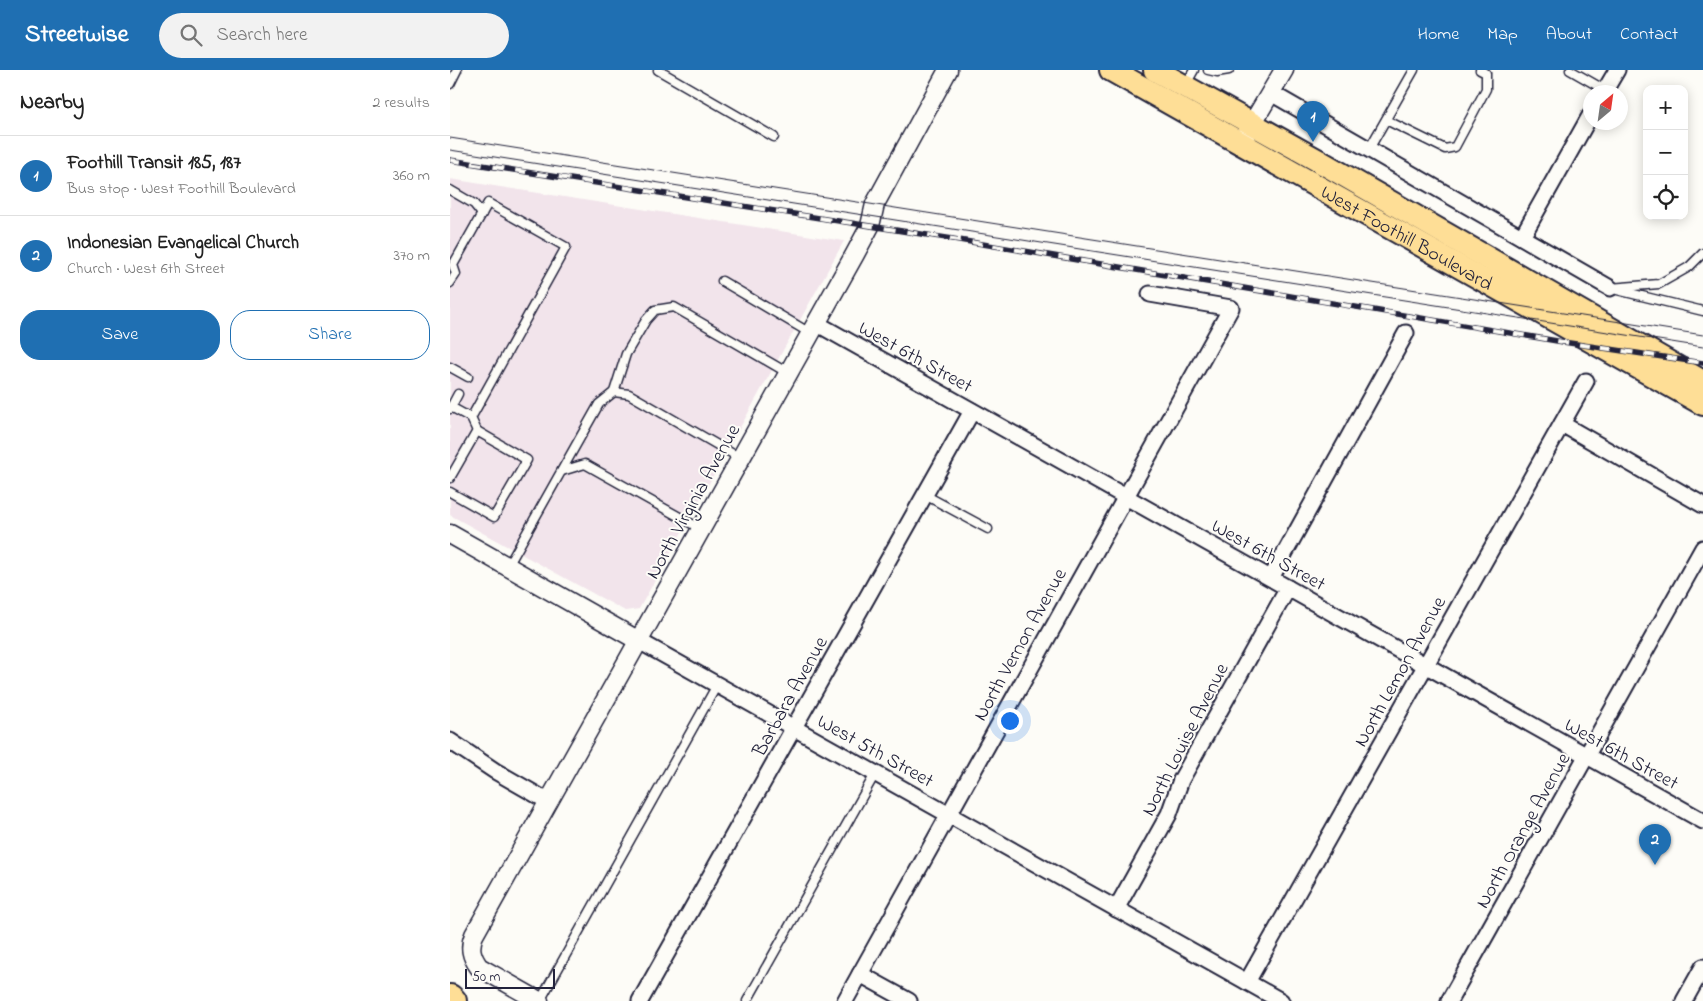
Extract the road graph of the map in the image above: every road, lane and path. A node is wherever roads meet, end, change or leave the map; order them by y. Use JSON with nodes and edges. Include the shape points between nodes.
{"nodes":[{"id":1,"x":457,"y":70,"type":"edge"},
{"id":2,"x":658,"y":70,"type":"edge"},
{"id":3,"x":948,"y":70,"type":"edge"},
{"id":4,"x":1111,"y":70,"type":"edge"},
{"id":5,"x":1156,"y":70,"type":"edge"},
{"id":6,"x":1208,"y":70,"type":"edge"},
{"id":7,"x":1229,"y":70,"type":"edge"},
{"id":8,"x":1284,"y":70,"type":"edge"},
{"id":9,"x":1414,"y":70,"type":"edge"},
{"id":10,"x":1480,"y":70,"type":"edge"},
{"id":11,"x":1570,"y":70,"type":"edge"},
{"id":12,"x":1617,"y":70,"type":"edge"},
{"id":13,"x":1190,"y":78,"type":"edge"},
{"id":14,"x":450,"y":84,"type":"edge"},
{"id":15,"x":1595,"y":85,"type":"edge"},
{"id":16,"x":1608,"y":85,"type":"edge"},
{"id":17,"x":1271,"y":93,"type":"junction"},
{"id":18,"x":1386,"y":120,"type":"junction"},
{"id":19,"x":1583,"y":128,"type":"edge"},
{"id":20,"x":1247,"y":133,"type":"junction"},
{"id":21,"x":774,"y":138,"type":"dead end"},
{"id":22,"x":1369,"y":150,"type":"junction"},
{"id":23,"x":450,"y":190,"type":"edge"},
{"id":24,"x":482,"y":214,"type":"junction"},
{"id":25,"x":1522,"y":237,"type":"junction"},
{"id":26,"x":1703,"y":253,"type":"edge"},
{"id":27,"x":722,"y":281,"type":"dead end"},
{"id":28,"x":450,"y":283,"type":"edge"},
{"id":29,"x":1610,"y":288,"type":"junction"},
{"id":30,"x":1150,"y":294,"type":"dead end"},
{"id":31,"x":1703,"y":311,"type":"edge"},
{"id":32,"x":813,"y":328,"type":"junction"},
{"id":33,"x":1406,"y":333,"type":"dead end"},
{"id":34,"x":450,"y":367,"type":"edge"},
{"id":35,"x":788,"y":373,"type":"junction"},
{"id":36,"x":468,"y":377,"type":"dead end"},
{"id":37,"x":1586,"y":381,"type":"dead end"},
{"id":38,"x":1703,"y":382,"type":"edge"},
{"id":39,"x":614,"y":392,"type":"junction"},
{"id":40,"x":458,"y":394,"type":"dead end"},
{"id":41,"x":1703,"y":404,"type":"edge"},
{"id":42,"x":450,"y":408,"type":"edge"},
{"id":43,"x":972,"y":411,"type":"junction"},
{"id":44,"x":471,"y":418,"type":"junction"},
{"id":45,"x":1562,"y":424,"type":"junction"},
{"id":46,"x":477,"y":431,"type":"junction"},
{"id":47,"x":740,"y":458,"type":"junction"},
{"id":48,"x":562,"y":471,"type":"junction"},
{"id":49,"x":450,"y":478,"type":"edge"},
{"id":50,"x":450,"y":492,"type":"edge"},
{"id":51,"x":925,"y":496,"type":"junction"},
{"id":52,"x":1125,"y":496,"type":"junction"},
{"id":53,"x":1703,"y":505,"type":"edge"},
{"id":54,"x":701,"y":529,"type":"junction"},
{"id":55,"x":988,"y":529,"type":"dead end"},
{"id":56,"x":450,"y":534,"type":"edge"},
{"id":57,"x":1703,"y":548,"type":"edge"},
{"id":58,"x":508,"y":567,"type":"junction"},
{"id":59,"x":1271,"y":578,"type":"junction"},
{"id":60,"x":1288,"y":588,"type":"junction"},
{"id":61,"x":639,"y":641,"type":"junction"},
{"id":62,"x":1426,"y":665,"type":"junction"},
{"id":63,"x":717,"y":684,"type":"junction"},
{"id":64,"x":793,"y":728,"type":"junction"},
{"id":65,"x":450,"y":741,"type":"edge"},
{"id":66,"x":1586,"y":756,"type":"junction"},
{"id":67,"x":875,"y":774,"type":"junction"},
{"id":68,"x":549,"y":802,"type":"junction"},
{"id":69,"x":948,"y":815,"type":"junction"},
{"id":70,"x":1703,"y":821,"type":"edge"},
{"id":71,"x":1116,"y":909,"type":"junction"},
{"id":72,"x":1703,"y":966,"type":"edge"},
{"id":73,"x":860,"y":974,"type":"junction"},
{"id":74,"x":1247,"y":982,"type":"junction"},
{"id":75,"x":450,"y":998,"type":"edge"},
{"id":76,"x":452,"y":1001,"type":"edge"},
{"id":77,"x":540,"y":1001,"type":"edge"},
{"id":78,"x":640,"y":1001,"type":"edge"},
{"id":79,"x":747,"y":1001,"type":"edge"},
{"id":80,"x":845,"y":1001,"type":"edge"},
{"id":81,"x":909,"y":1001,"type":"edge"},
{"id":82,"x":1281,"y":1001,"type":"edge"},
{"id":83,"x":1449,"y":1001,"type":"edge"},
{"id":84,"x":1684,"y":1001,"type":"edge"}],
"edges":[{"from":1,"to":14,"type":"lane"},
{"from":2,"to":21,"type":"lane"},
{"from":3,"to":32,"type":"street","name":"North Virginia Avenue","via":[[875,204],[870,226]]},
{"from":4,"to":20,"type":"main road","name":"West Foothill Boulevard"},
{"from":5,"to":13,"type":"main road","name":"West Foothill Boulevard"},
{"from":6,"to":7,"type":"lane"},
{"from":8,"to":17,"type":"street"},
{"from":9,"to":18,"type":"lane"},
{"from":10,"to":18,"type":"lane","via":[[1486,73],[1486,89],[1455,147],[1445,149]]},
{"from":11,"to":15,"type":"lane"},
{"from":12,"to":16,"type":"street"},
{"from":13,"to":20,"type":"main road","name":"West Foothill Boulevard"},
{"from":17,"to":20,"type":"street"},
{"from":17,"to":22,"type":"street"},
{"from":18,"to":22,"type":"lane"},
{"from":19,"to":25,"type":"street"},
{"from":20,"to":38,"type":"main road","name":"West Foothill Boulevard"},
{"from":20,"to":41,"type":"main road","name":"West Foothill Boulevard"},
{"from":22,"to":25,"type":"street"},
{"from":23,"to":24,"type":"lane","via":[[474,204]]},
{"from":24,"to":28,"type":"lane","via":[[453,265],[456,274]]},
{"from":24,"to":44,"type":"lane","via":[[488,203],[566,247]]},
{"from":25,"to":29,"type":"street"},
{"from":26,"to":29,"type":"lane","via":[[1689,267],[1659,284]]},
{"from":27,"to":32,"type":"lane"},
{"from":29,"to":31,"type":"lane"},
{"from":30,"to":52,"type":"street","name":"North Vernon Avenue","via":[[1232,308]]},
{"from":32,"to":35,"type":"street","name":"North Virginia Avenue"},
{"from":32,"to":43,"type":"street","name":"West 6th Street"},
{"from":33,"to":59,"type":"street"},
{"from":34,"to":36,"type":"lane"},
{"from":35,"to":39,"type":"lane","via":[[674,307],[655,310],[646,320],[626,354]]},
{"from":35,"to":47,"type":"street","name":"North Virginia Avenue"},
{"from":37,"to":45,"type":"street","name":"North Lemon Avenue"},
{"from":39,"to":47,"type":"lane","via":[[629,394]]},
{"from":39,"to":48,"type":"lane","via":[[599,404]]},
{"from":40,"to":42,"type":"lane"},
{"from":42,"to":44,"type":"lane"},
{"from":43,"to":51,"type":"street","name":"Barbara Avenue"},
{"from":43,"to":52,"type":"street","name":"West 6th Street"},
{"from":44,"to":46,"type":"lane"},
{"from":45,"to":53,"type":"street"},
{"from":45,"to":62,"type":"street","name":"North Lemon Avenue"},
{"from":46,"to":49,"type":"lane"},
{"from":46,"to":50,"type":"lane","via":[[527,460],[494,517]]},
{"from":47,"to":54,"type":"street","name":"North Virginia Avenue"},
{"from":48,"to":54,"type":"lane","via":[[585,464]]},
{"from":48,"to":58,"type":"lane"},
{"from":51,"to":55,"type":"lane"},
{"from":51,"to":64,"type":"street","name":"Barbara Avenue"},
{"from":52,"to":59,"type":"street","name":"West 6th Street"},
{"from":52,"to":69,"type":"street","name":"North Vernon Avenue"},
{"from":54,"to":61,"type":"street","name":"North Virginia Avenue"},
{"from":56,"to":58,"type":"street","name":"West 5th Street"},
{"from":57,"to":66,"type":"street","name":"North Orange Avenue"},
{"from":58,"to":61,"type":"street","name":"West 5th Street"},
{"from":59,"to":60,"type":"street","name":"West 6th Street"},
{"from":60,"to":62,"type":"street","name":"West 6th Street"},
{"from":60,"to":71,"type":"street","name":"North Louise Avenue","via":[[1181,780],[1169,814]]},
{"from":61,"to":63,"type":"street","name":"West 5th Street"},
{"from":61,"to":68,"type":"street","name":"North Virginia Avenue"},
{"from":62,"to":66,"type":"street","name":"West 6th Street"},
{"from":62,"to":74,"type":"street","name":"North Lemon Avenue"},
{"from":63,"to":64,"type":"street","name":"West 5th Street"},
{"from":63,"to":77,"type":"lane"},
{"from":64,"to":67,"type":"street","name":"West 5th Street"},
{"from":64,"to":78,"type":"street","name":"Barbara Avenue"},
{"from":65,"to":68,"type":"street"},
{"from":66,"to":70,"type":"street","name":"West 6th Street"},
{"from":66,"to":83,"type":"street","name":"North Orange Avenue"},
{"from":67,"to":69,"type":"street","name":"West 5th Street"},
{"from":67,"to":79,"type":"lane"},
{"from":68,"to":77,"type":"street","name":"North Virginia Avenue","via":[[474,935],[471,950],[479,967]]},
{"from":69,"to":71,"type":"street","name":"West 5th Street"},
{"from":69,"to":73,"type":"street","name":"North Vernon Avenue"},
{"from":71,"to":74,"type":"street","name":"West 5th Street"},
{"from":72,"to":84,"type":"street"},
{"from":73,"to":80,"type":"street","name":"North Vernon Avenue"},
{"from":73,"to":81,"type":"street"},
{"from":74,"to":82,"type":"street","name":"West 5th Street"},
{"from":75,"to":76,"type":"highway"}]}
